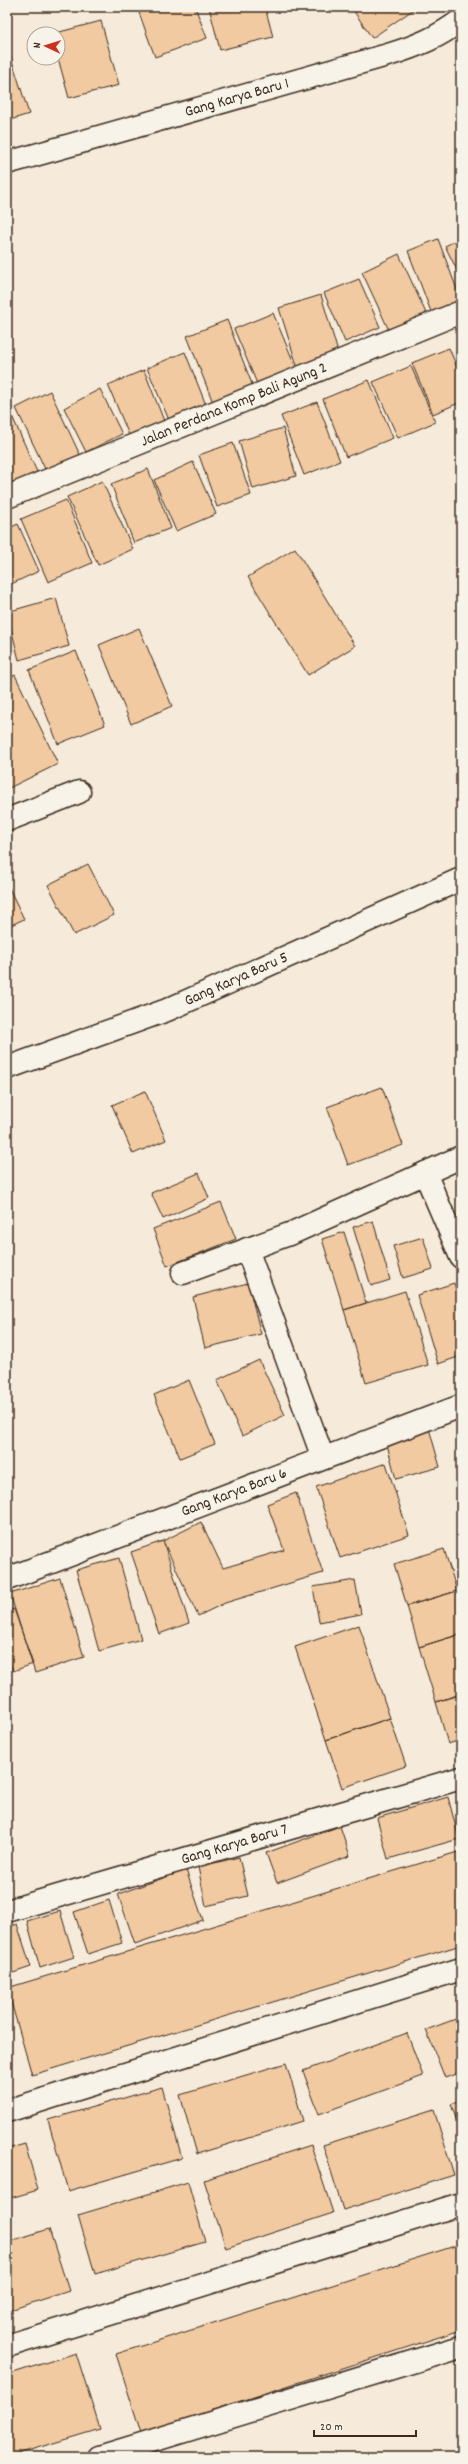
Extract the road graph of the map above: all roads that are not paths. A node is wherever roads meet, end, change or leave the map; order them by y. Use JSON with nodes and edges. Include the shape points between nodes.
{"nodes":[{"id":1,"x":461,"y":20,"type":"edge"},
{"id":2,"x":7,"y":163,"type":"edge"},
{"id":3,"x":461,"y":312,"type":"edge"},
{"id":4,"x":7,"y":497,"type":"edge"},
{"id":5,"x":79,"y":792,"type":"dead end"},
{"id":6,"x":7,"y":820,"type":"edge"},
{"id":7,"x":461,"y":879,"type":"edge"},
{"id":8,"x":7,"y":1068,"type":"edge"},
{"id":9,"x":461,"y":1157,"type":"edge"},
{"id":10,"x":424,"y":1173,"type":"junction"},
{"id":11,"x":247,"y":1249,"type":"junction"},
{"id":12,"x":461,"y":1257,"type":"edge"},
{"id":13,"x":183,"y":1273,"type":"dead end"},
{"id":14,"x":461,"y":1406,"type":"edge"},
{"id":15,"x":324,"y":1458,"type":"junction"},
{"id":16,"x":7,"y":1579,"type":"edge"},
{"id":17,"x":461,"y":1778,"type":"edge"},
{"id":18,"x":7,"y":1911,"type":"edge"},
{"id":19,"x":461,"y":1969,"type":"edge"},
{"id":20,"x":7,"y":2111,"type":"edge"},
{"id":21,"x":461,"y":2204,"type":"edge"},
{"id":22,"x":7,"y":2346,"type":"edge"},
{"id":23,"x":461,"y":2347,"type":"edge"},
{"id":24,"x":99,"y":2457,"type":"edge"}],
"edges":[{"from":1,"to":2,"type":"street","name":"Gang Karya Baru 1","via":[[420,45]]},
{"from":3,"to":4,"type":"street","name":"Jalan Perdana Komp Bali Agung 2"},
{"from":5,"to":6,"type":"street"},
{"from":7,"to":8,"type":"street","name":"Gang Karya Baru 5","via":[[167,1010]]},
{"from":9,"to":10,"type":"street"},
{"from":10,"to":11,"type":"street","via":[[314,1224]]},
{"from":10,"to":12,"type":"street"},
{"from":11,"to":13,"type":"street"},
{"from":11,"to":15,"type":"street"},
{"from":14,"to":15,"type":"street","name":"Gang Karya Baru 6"},
{"from":15,"to":16,"type":"street","name":"Gang Karya Baru 6"},
{"from":17,"to":18,"type":"street","name":"Gang Karya Baru 7"},
{"from":19,"to":20,"type":"street"},
{"from":21,"to":22,"type":"street"},
{"from":23,"to":24,"type":"street"}]}
